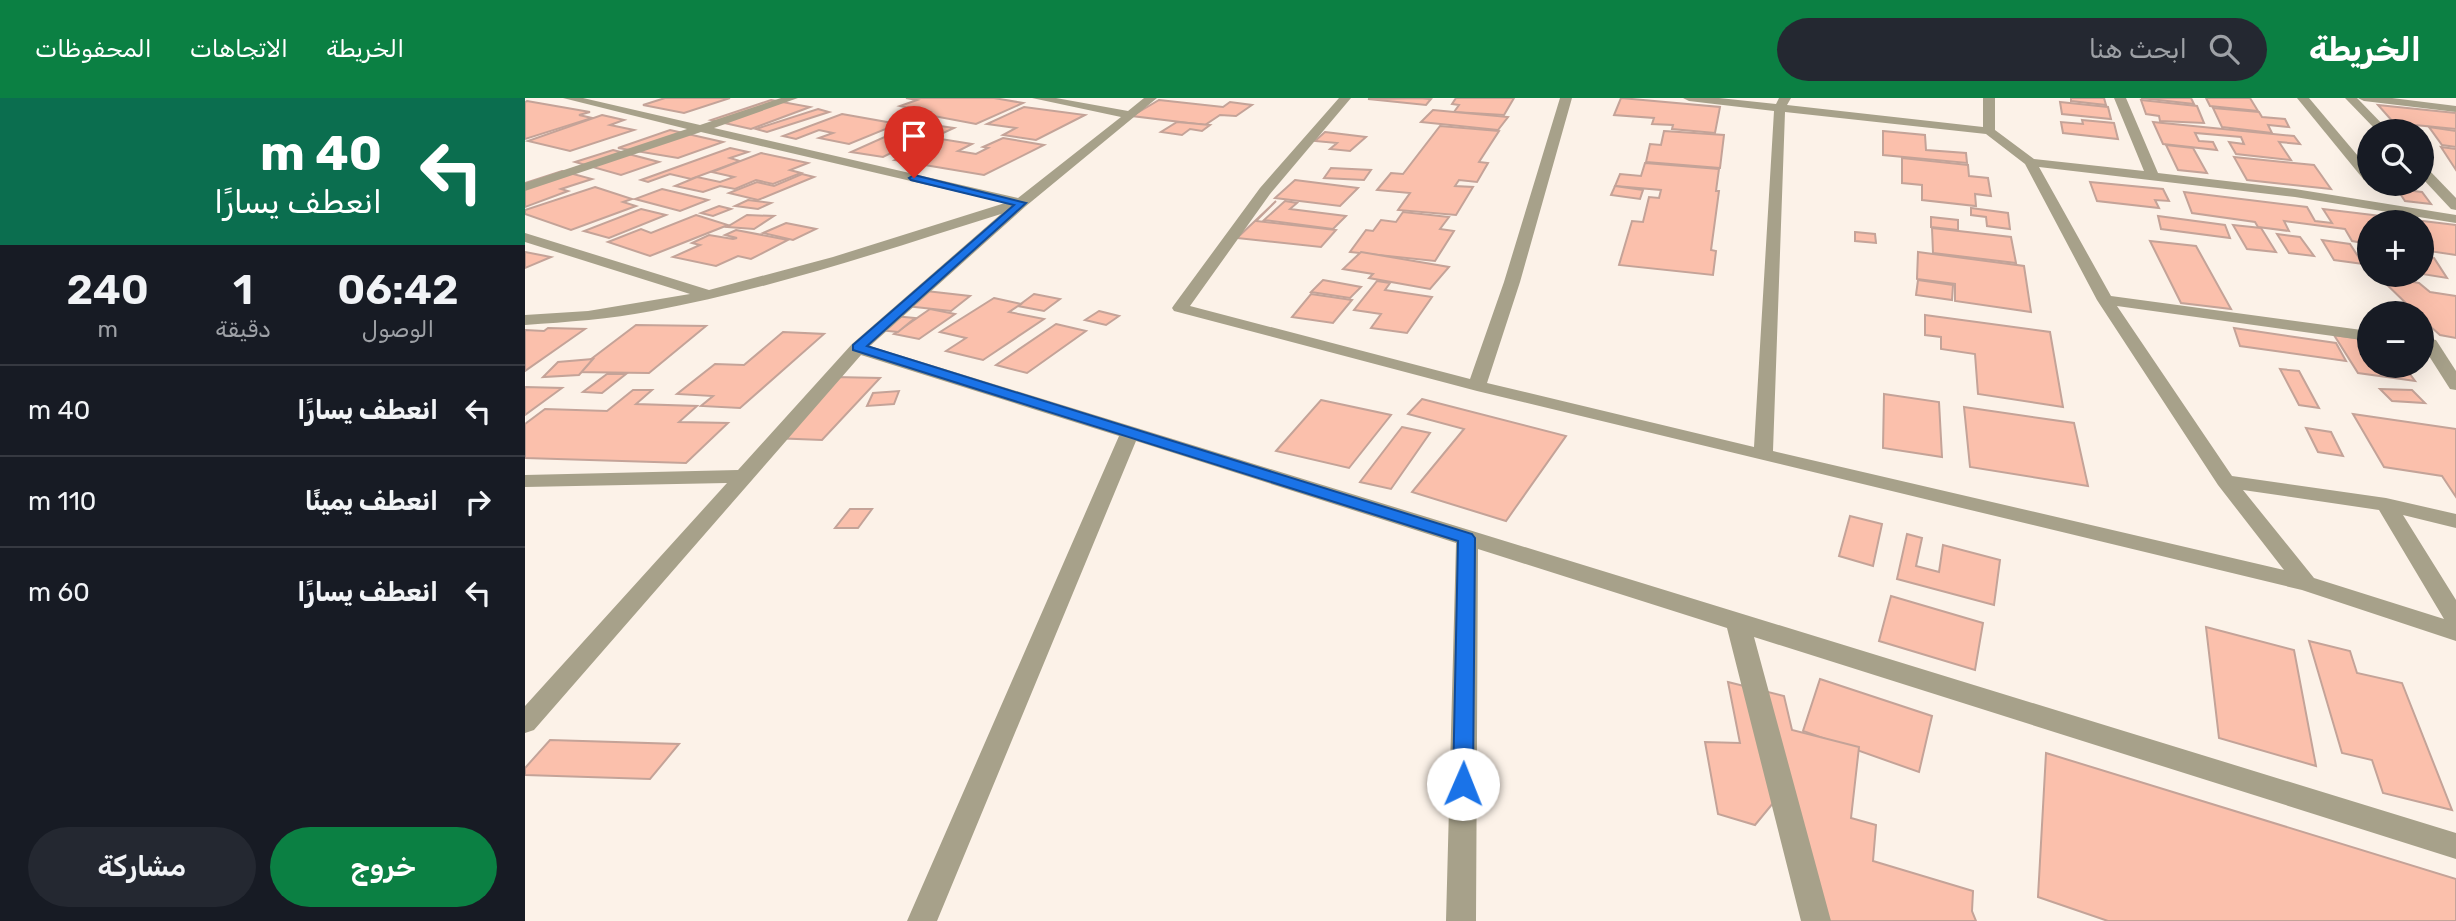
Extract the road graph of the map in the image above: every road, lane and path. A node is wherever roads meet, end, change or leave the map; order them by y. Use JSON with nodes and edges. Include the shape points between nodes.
{"nodes":[{"id":1,"x":569,"y":98,"type":"edge"},
{"id":2,"x":792,"y":98,"type":"edge"},
{"id":3,"x":1038,"y":98,"type":"edge"},
{"id":4,"x":1151,"y":98,"type":"edge"},
{"id":5,"x":1345,"y":98,"type":"edge"},
{"id":6,"x":1566,"y":98,"type":"edge"},
{"id":7,"x":1689,"y":98,"type":"edge"},
{"id":8,"x":1989,"y":98,"type":"edge"},
{"id":9,"x":2120,"y":98,"type":"edge"},
{"id":10,"x":2303,"y":98,"type":"edge"},
{"id":11,"x":2351,"y":98,"type":"edge"},
{"id":12,"x":2364,"y":98,"type":"edge"},
{"id":13,"x":1782,"y":103,"type":"edge"},
{"id":14,"x":2456,"y":109,"type":"edge"},
{"id":15,"x":1129,"y":115,"type":"junction"},
{"id":16,"x":2371,"y":119,"type":"edge"},
{"id":17,"x":699,"y":128,"type":"junction"},
{"id":18,"x":1989,"y":131,"type":"junction"},
{"id":19,"x":2030,"y":162,"type":"junction"},
{"id":20,"x":2357,"y":163,"type":"edge"},
{"id":21,"x":2153,"y":177,"type":"junction"},
{"id":22,"x":2434,"y":184,"type":"edge"},
{"id":23,"x":525,"y":187,"type":"edge"},
{"id":24,"x":2385,"y":196,"type":"edge"},
{"id":25,"x":1021,"y":203,"type":"junction"},
{"id":26,"x":2456,"y":206,"type":"edge"},
{"id":27,"x":2395,"y":208,"type":"junction"},
{"id":28,"x":2456,"y":219,"type":"edge"},
{"id":29,"x":525,"y":237,"type":"edge"},
{"id":30,"x":707,"y":294,"type":"junction"},
{"id":31,"x":2105,"y":300,"type":"junction"},
{"id":32,"x":525,"y":320,"type":"edge"},
{"id":33,"x":2357,"y":334,"type":"edge"},
{"id":34,"x":2434,"y":345,"type":"edge"},
{"id":35,"x":858,"y":348,"type":"junction"},
{"id":36,"x":2456,"y":349,"type":"edge"},
{"id":37,"x":2434,"y":355,"type":"edge"},
{"id":38,"x":1477,"y":386,"type":"junction"},
{"id":39,"x":2456,"y":386,"type":"edge"},
{"id":40,"x":1130,"y":433,"type":"junction"},
{"id":41,"x":1763,"y":455,"type":"junction"},
{"id":42,"x":744,"y":476,"type":"junction"},
{"id":43,"x":525,"y":481,"type":"edge"},
{"id":44,"x":2225,"y":481,"type":"junction"},
{"id":45,"x":2386,"y":505,"type":"junction"},
{"id":46,"x":2456,"y":521,"type":"edge"},
{"id":47,"x":1467,"y":538,"type":"junction"},
{"id":48,"x":2306,"y":583,"type":"junction"},
{"id":49,"x":2456,"y":619,"type":"edge"},
{"id":50,"x":1738,"y":623,"type":"junction"},
{"id":51,"x":2456,"y":632,"type":"edge"},
{"id":52,"x":525,"y":723,"type":"edge"},
{"id":53,"x":2456,"y":846,"type":"edge"},
{"id":54,"x":922,"y":921,"type":"edge"},
{"id":55,"x":1461,"y":921,"type":"edge"},
{"id":56,"x":1816,"y":921,"type":"edge"}],
"edges":[{"from":1,"to":17,"type":"street"},
{"from":2,"to":17,"type":"street"},
{"from":3,"to":15,"type":"street"},
{"from":4,"to":15,"type":"street"},
{"from":5,"to":38,"type":"street","via":[[1265,191],[1180,309]]},
{"from":6,"to":38,"type":"street"},
{"from":7,"to":13,"type":"street"},
{"from":8,"to":18,"type":"street"},
{"from":9,"to":21,"type":"street"},
{"from":10,"to":20,"type":"street"},
{"from":11,"to":16,"type":"street"},
{"from":12,"to":14,"type":"street"},
{"from":13,"to":18,"type":"street"},
{"from":13,"to":41,"type":"street"},
{"from":15,"to":25,"type":"street"},
{"from":17,"to":23,"type":"street"},
{"from":17,"to":25,"type":"street"},
{"from":18,"to":19,"type":"street"},
{"from":19,"to":21,"type":"street"},
{"from":19,"to":31,"type":"street"},
{"from":21,"to":27,"type":"street"},
{"from":22,"to":26,"type":"street"},
{"from":24,"to":27,"type":"street"},
{"from":25,"to":30,"type":"street"},
{"from":25,"to":35,"type":"street"},
{"from":27,"to":28,"type":"street"},
{"from":29,"to":30,"type":"street"},
{"from":30,"to":32,"type":"street","via":[[580,319]]},
{"from":31,"to":33,"type":"street"},
{"from":31,"to":44,"type":"street"},
{"from":34,"to":36,"type":"street"},
{"from":35,"to":40,"type":"street"},
{"from":35,"to":42,"type":"street"},
{"from":37,"to":39,"type":"street"},
{"from":38,"to":41,"type":"street"},
{"from":40,"to":47,"type":"street"},
{"from":40,"to":54,"type":"street"},
{"from":41,"to":48,"type":"street"},
{"from":42,"to":43,"type":"street"},
{"from":42,"to":52,"type":"street"},
{"from":44,"to":45,"type":"street"},
{"from":44,"to":48,"type":"street"},
{"from":45,"to":46,"type":"street"},
{"from":45,"to":49,"type":"street"},
{"from":47,"to":50,"type":"street"},
{"from":47,"to":55,"type":"street"},
{"from":48,"to":51,"type":"street"},
{"from":50,"to":53,"type":"street"},
{"from":50,"to":56,"type":"street"}]}
